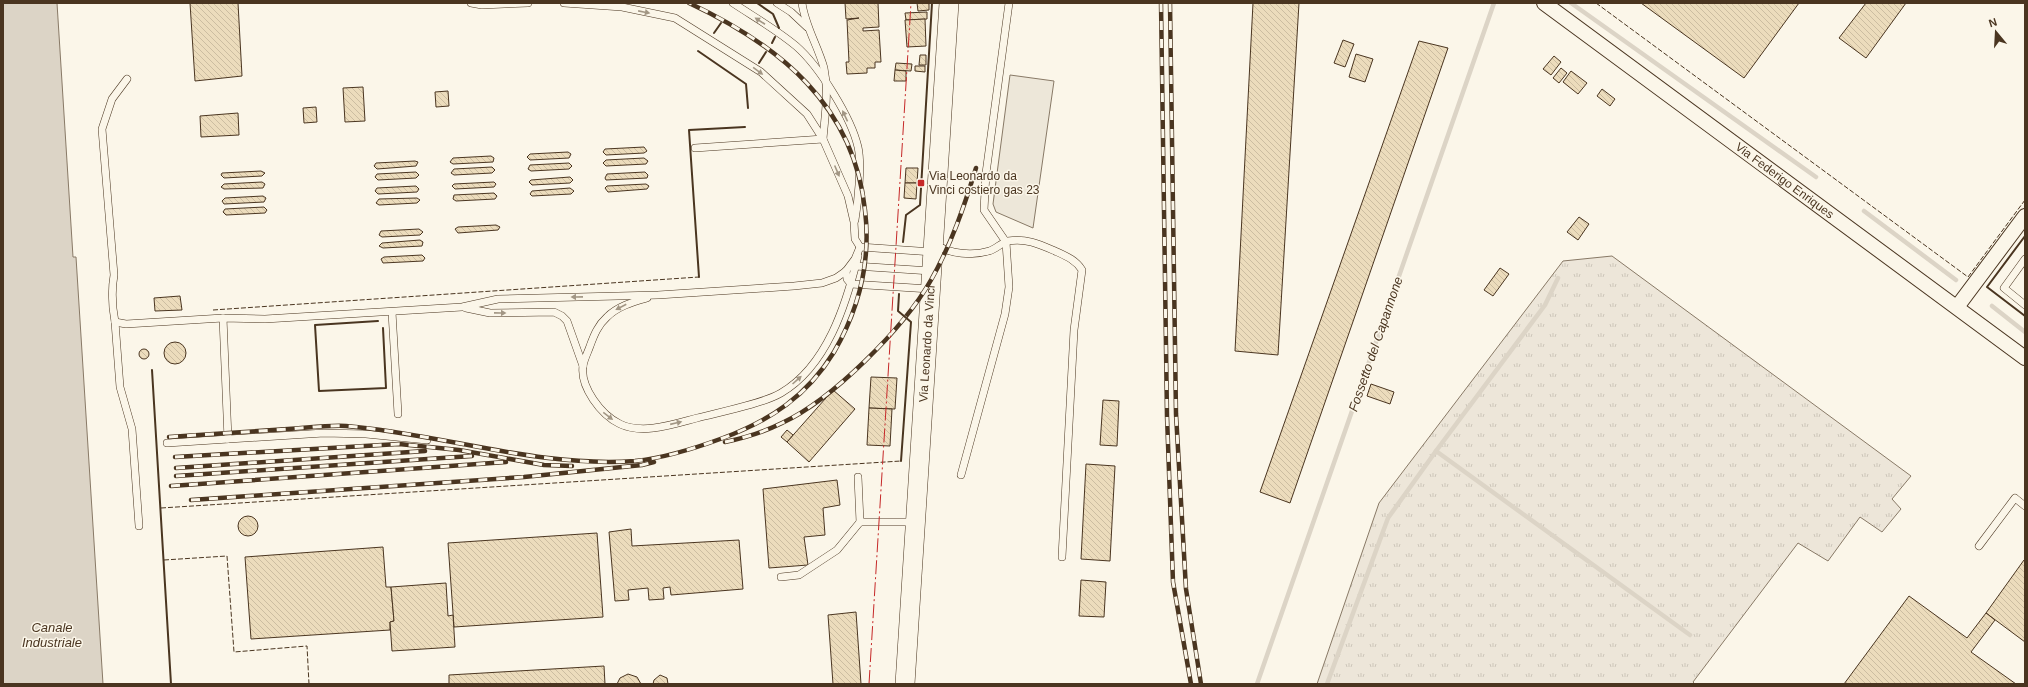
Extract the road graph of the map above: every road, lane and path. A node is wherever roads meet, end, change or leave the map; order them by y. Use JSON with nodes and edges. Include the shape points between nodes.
{"nodes":[{"id":1,"x":471,"y":3,"type":"edge"},
{"id":2,"x":528,"y":3,"type":"edge"},
{"id":3,"x":564,"y":3,"type":"edge"},
{"id":4,"x":733,"y":3,"type":"edge"},
{"id":5,"x":777,"y":3,"type":"edge"},
{"id":6,"x":802,"y":3,"type":"edge"},
{"id":7,"x":949,"y":3,"type":"edge"},
{"id":8,"x":1009,"y":3,"type":"edge"},
{"id":9,"x":1544,"y":3,"type":"edge"},
{"id":10,"x":809,"y":28,"type":"junction"},
{"id":11,"x":127,"y":80,"type":"dead end"},
{"id":12,"x":825,"y":80,"type":"junction"},
{"id":13,"x":823,"y":139,"type":"junction"},
{"id":14,"x":695,"y":148,"type":"dead end"},
{"id":15,"x":2025,"y":216,"type":"edge"},
{"id":16,"x":854,"y":222,"type":"junction"},
{"id":17,"x":1006,"y":242,"type":"junction"},
{"id":18,"x":860,"y":247,"type":"junction"},
{"id":19,"x":933,"y":248,"type":"junction"},
{"id":20,"x":2025,"y":259,"type":"edge"},
{"id":21,"x":854,"y":264,"type":"junction"},
{"id":22,"x":846,"y":271,"type":"junction"},
{"id":23,"x":930,"y":280,"type":"junction"},
{"id":24,"x":851,"y":284,"type":"junction"},
{"id":25,"x":658,"y":295,"type":"junction"},
{"id":26,"x":2025,"y":305,"type":"edge"},
{"id":27,"x":462,"y":307,"type":"junction"},
{"id":28,"x":1957,"y":307,"type":"junction"},
{"id":29,"x":392,"y":312,"type":"junction"},
{"id":30,"x":223,"y":318,"type":"junction"},
{"id":31,"x":115,"y":322,"type":"junction"},
{"id":32,"x":2025,"y":358,"type":"edge"},
{"id":33,"x":583,"y":366,"type":"junction"},
{"id":34,"x":398,"y":414,"type":"dead end"},
{"id":35,"x":228,"y":439,"type":"junction"},
{"id":36,"x":428,"y":440,"type":"dead end"},
{"id":37,"x":167,"y":443,"type":"dead end"},
{"id":38,"x":961,"y":475,"type":"dead end"},
{"id":39,"x":858,"y":477,"type":"dead end"},
{"id":40,"x":2025,"y":506,"type":"edge"},
{"id":41,"x":860,"y":522,"type":"junction"},
{"id":42,"x":915,"y":522,"type":"junction"},
{"id":43,"x":139,"y":526,"type":"dead end"},
{"id":44,"x":1979,"y":546,"type":"dead end"},
{"id":45,"x":1062,"y":557,"type":"dead end"},
{"id":46,"x":781,"y":577,"type":"dead end"},
{"id":47,"x":905,"y":684,"type":"edge"}],
"edges":[{"from":1,"to":2,"type":"lane"},
{"from":3,"to":13,"type":"lane","one_way":true,"via":[[622,7],[675,18],[761,72],[807,114]]},
{"from":12,"to":4,"type":"lane","one_way":true,"via":[[796,46]]},
{"from":5,"to":10,"type":"lane"},
{"from":6,"to":10,"type":"lane"},
{"from":7,"to":19,"type":"main road","name":"Via Leonardo da Vinci"},
{"from":8,"to":17,"type":"lane","via":[[986,173],[984,210]]},
{"from":9,"to":28,"type":"street","name":"Via Federigo Enriques"},
{"from":10,"to":12,"type":"lane"},
{"from":11,"to":31,"type":"lane","via":[[112,100],[102,129],[114,276],[112,289]]},
{"from":12,"to":13,"type":"lane","via":[[827,95]]},
{"from":16,"to":12,"type":"lane","one_way":true,"via":[[859,199],[858,147],[845,115]]},
{"from":13,"to":14,"type":"lane"},
{"from":13,"to":16,"type":"lane","one_way":true,"via":[[848,196]]},
{"from":15,"to":28,"type":"street"},
{"from":16,"to":18,"type":"lane","via":[[855,239]]},
{"from":17,"to":19,"type":"lane","via":[[990,251],[970,254]]},
{"from":17,"to":38,"type":"lane","via":[[1009,287],[1004,314]]},
{"from":17,"to":45,"type":"lane","via":[[1032,241],[1067,256],[1078,263],[1082,270],[1074,330]]},
{"from":18,"to":19,"type":"lane"},
{"from":18,"to":21,"type":"lane"},
{"from":19,"to":23,"type":"main road","name":"Via Leonardo da Vinci"},
{"from":20,"to":26,"type":"lane","via":[[2004,288]]},
{"from":21,"to":22,"type":"lane"},
{"from":21,"to":23,"type":"lane"},
{"from":21,"to":24,"type":"lane"},
{"from":22,"to":24,"type":"lane"},
{"from":22,"to":25,"type":"lane","via":[[822,283]]},
{"from":23,"to":24,"type":"lane"},
{"from":23,"to":42,"type":"main road","name":"Via Leonardo da Vinci"},
{"from":33,"to":24,"type":"lane","one_way":true,"via":[[589,393],[596,404],[607,416],[621,425],[638,428],[665,426],[770,398],[790,386],[818,356],[834,330]]},
{"from":25,"to":27,"type":"lane","one_way":true,"via":[[498,299]]},
{"from":25,"to":33,"type":"lane","one_way":true,"via":[[628,304],[605,318],[597,329]]},
{"from":27,"to":29,"type":"lane"},
{"from":27,"to":33,"type":"lane","one_way":true,"via":[[490,313],[554,312],[567,321]]},
{"from":28,"to":32,"type":"street","name":"Via Federigo Enriques"},
{"from":29,"to":30,"type":"lane","via":[[265,319]]},
{"from":29,"to":34,"type":"lane"},
{"from":30,"to":31,"type":"lane","via":[[126,324]]},
{"from":30,"to":35,"type":"lane"},
{"from":31,"to":43,"type":"lane","via":[[120,387],[132,429]]},
{"from":35,"to":36,"type":"lane","via":[[324,432]]},
{"from":35,"to":37,"type":"lane"},
{"from":39,"to":41,"type":"lane"},
{"from":40,"to":44,"type":"lane","via":[[2015,498]]},
{"from":41,"to":42,"type":"lane"},
{"from":41,"to":46,"type":"lane","via":[[837,550],[799,575]]},
{"from":42,"to":47,"type":"main road","name":"Via Leonardo da Vinci"}]}
